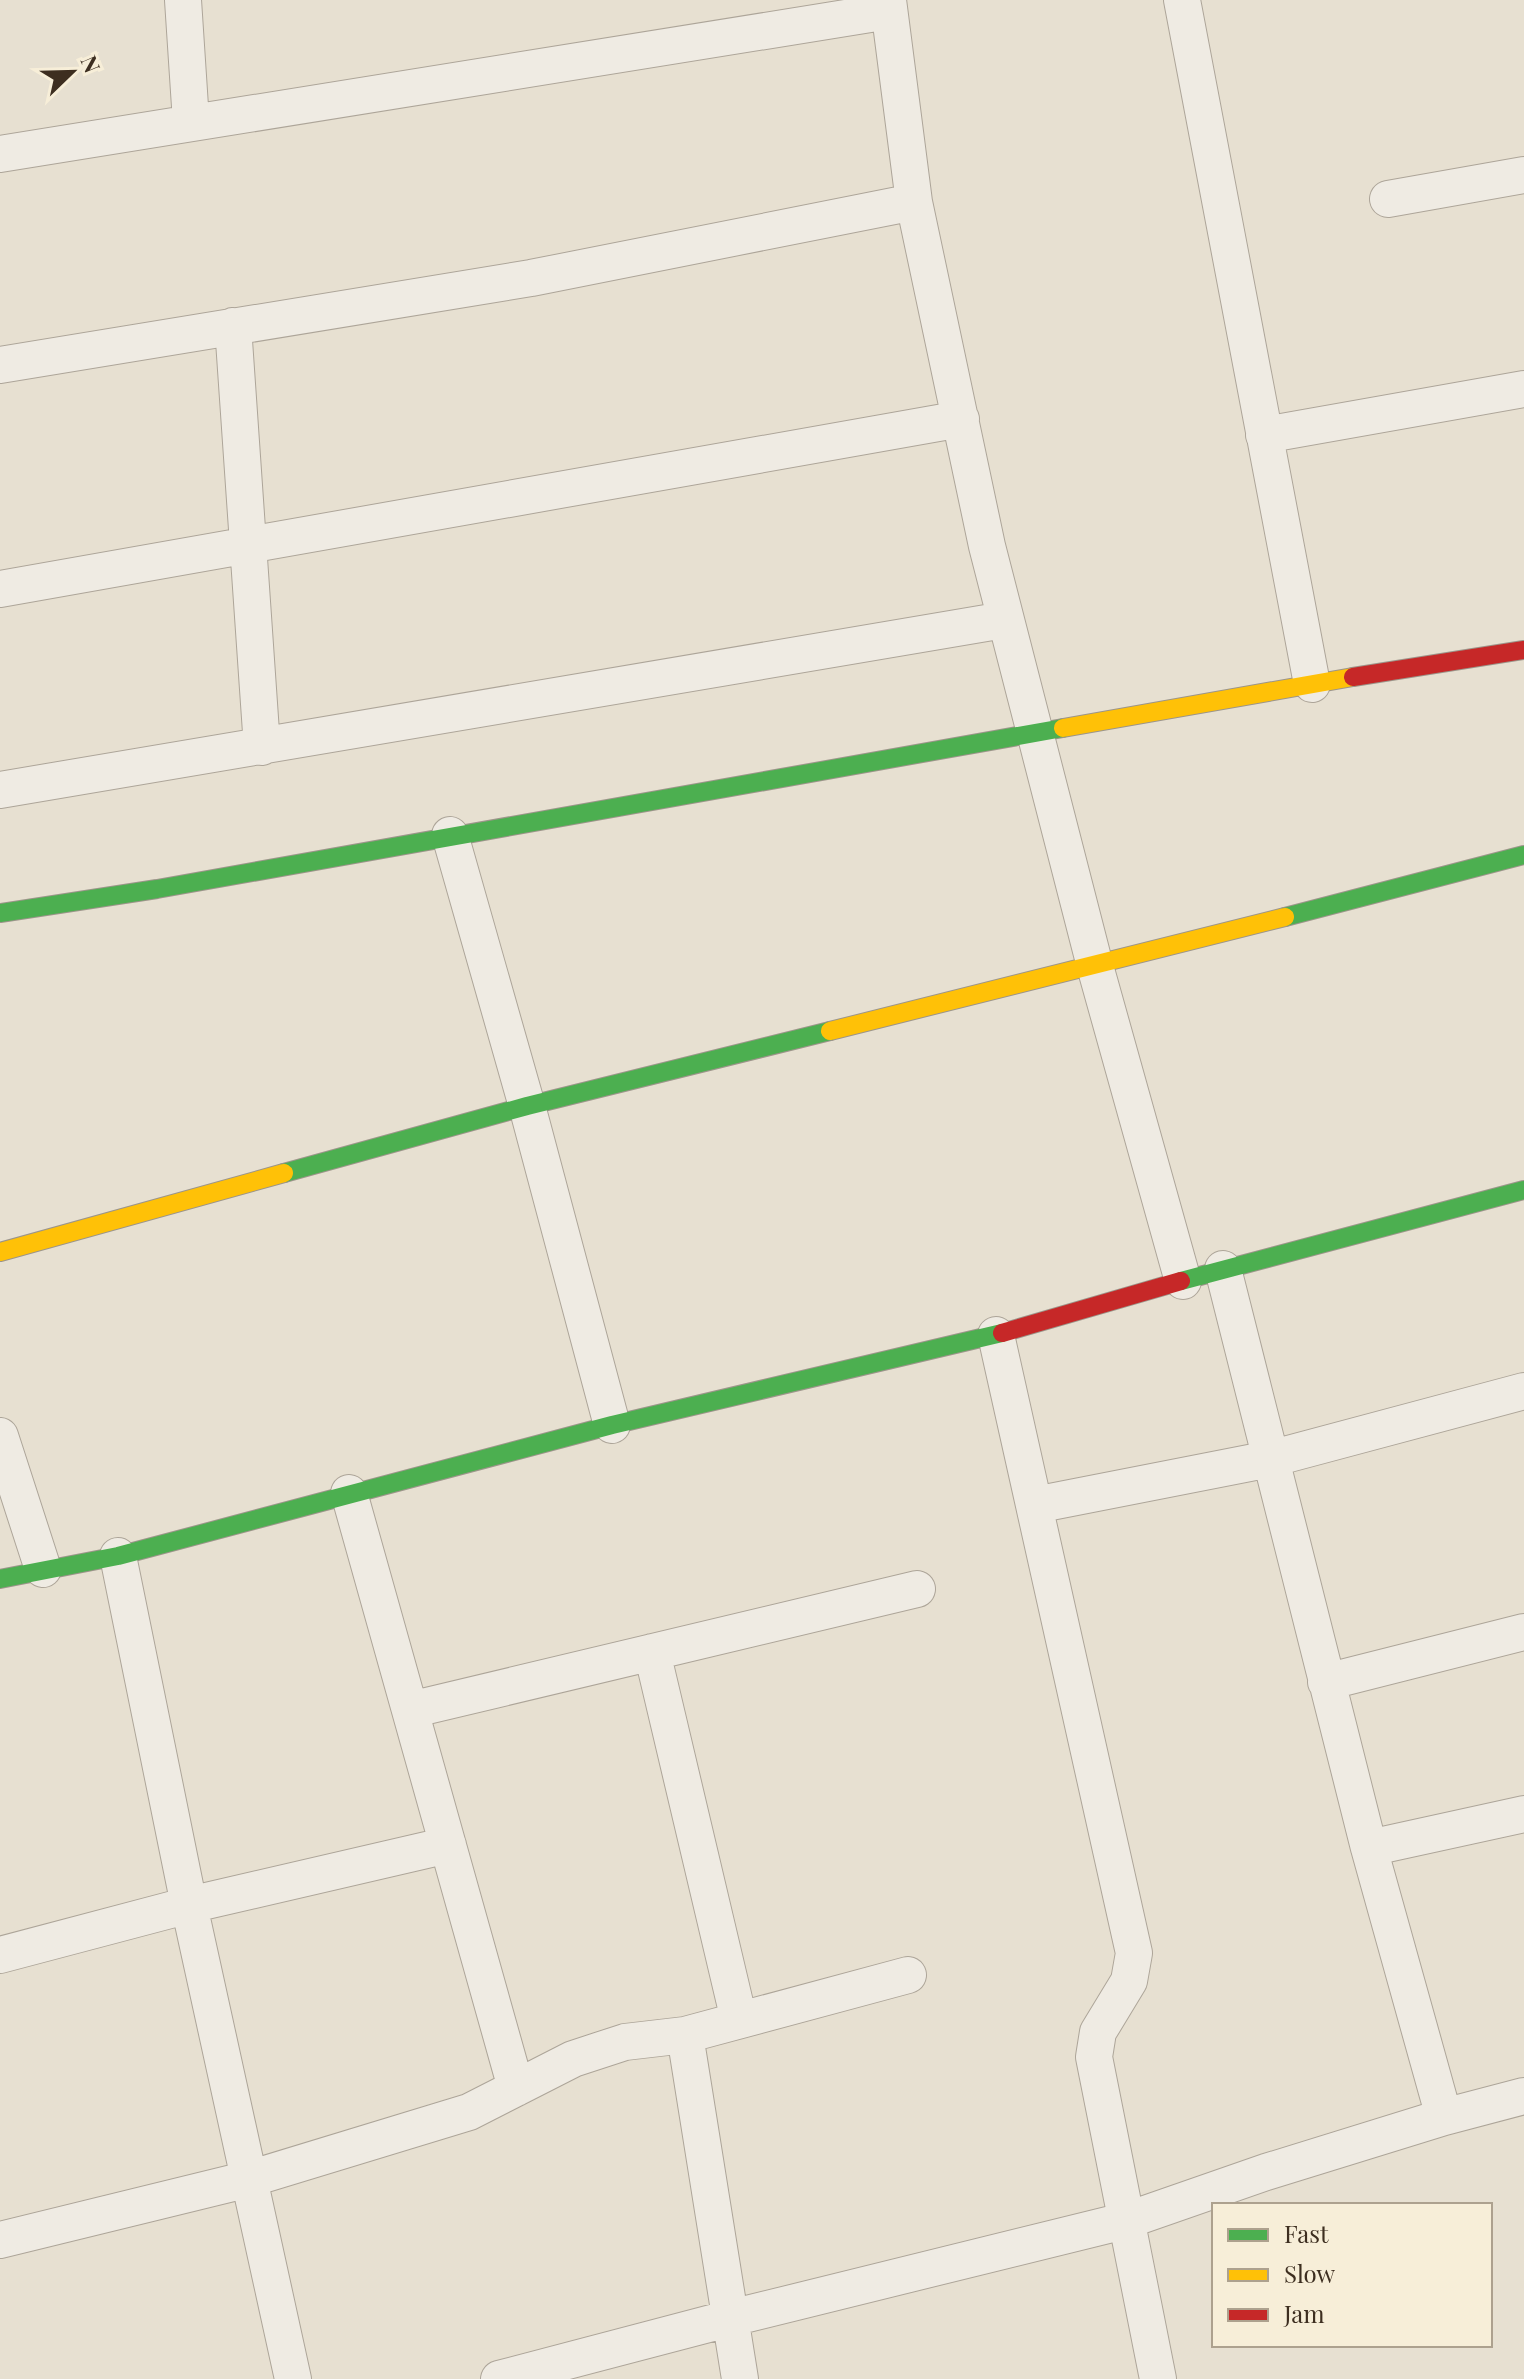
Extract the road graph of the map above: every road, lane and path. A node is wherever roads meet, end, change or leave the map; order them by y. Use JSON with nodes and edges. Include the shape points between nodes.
{"nodes":[{"id":1,"x":183,"y":0,"type":"edge"},
{"id":2,"x":1182,"y":0,"type":"edge"},
{"id":3,"x":888,"y":5,"type":"edge"},
{"id":4,"x":191,"y":122,"type":"junction"},
{"id":5,"x":0,"y":154,"type":"edge"},
{"id":6,"x":1524,"y":175,"type":"edge"},
{"id":7,"x":1388,"y":199,"type":"dead end"},
{"id":8,"x":914,"y":202,"type":"junction"},
{"id":9,"x":233,"y":326,"type":"junction"},
{"id":10,"x":0,"y":365,"type":"edge"},
{"id":11,"x":1524,"y":389,"type":"edge"},
{"id":12,"x":961,"y":419,"type":"junction"},
{"id":13,"x":1264,"y":435,"type":"junction"},
{"id":14,"x":249,"y":543,"type":"junction"},
{"id":15,"x":0,"y":589,"type":"edge"},
{"id":16,"x":1004,"y":620,"type":"junction"},
{"id":17,"x":1524,"y":650,"type":"edge"},
{"id":18,"x":1312,"y":684,"type":"junction"},
{"id":19,"x":1035,"y":735,"type":"junction"},
{"id":20,"x":262,"y":747,"type":"junction"},
{"id":21,"x":0,"y":790,"type":"edge"},
{"id":22,"x":450,"y":835,"type":"junction"},
{"id":23,"x":1524,"y":855,"type":"edge"},
{"id":24,"x":0,"y":913,"type":"edge"},
{"id":25,"x":1095,"y":966,"type":"junction"},
{"id":26,"x":527,"y":1106,"type":"junction"},
{"id":27,"x":1524,"y":1190,"type":"edge"},
{"id":28,"x":0,"y":1252,"type":"edge"},
{"id":29,"x":1223,"y":1269,"type":"junction"},
{"id":30,"x":1183,"y":1281,"type":"junction"},
{"id":31,"x":996,"y":1335,"type":"junction"},
{"id":32,"x":1524,"y":1391,"type":"edge"},
{"id":33,"x":612,"y":1425,"type":"junction"},
{"id":34,"x":0,"y":1436,"type":"edge"},
{"id":35,"x":1270,"y":1459,"type":"junction"},
{"id":36,"x":349,"y":1493,"type":"junction"},
{"id":37,"x":1035,"y":1505,"type":"junction"},
{"id":38,"x":118,"y":1556,"type":"junction"},
{"id":39,"x":43,"y":1569,"type":"junction"},
{"id":40,"x":0,"y":1579,"type":"edge"},
{"id":41,"x":917,"y":1589,"type":"dead end"},
{"id":42,"x":1524,"y":1632,"type":"edge"},
{"id":43,"x":652,"y":1652,"type":"junction"},
{"id":44,"x":1326,"y":1682,"type":"junction"},
{"id":45,"x":410,"y":1710,"type":"junction"},
{"id":46,"x":1524,"y":1814,"type":"edge"},
{"id":47,"x":448,"y":1845,"type":"junction"},
{"id":48,"x":1369,"y":1848,"type":"junction"},
{"id":49,"x":189,"y":1905,"type":"junction"},
{"id":50,"x":0,"y":1955,"type":"edge"},
{"id":51,"x":908,"y":1975,"type":"dead end"},
{"id":52,"x":739,"y":2020,"type":"junction"},
{"id":53,"x":685,"y":2035,"type":"junction"},
{"id":54,"x":516,"y":2088,"type":"junction"},
{"id":55,"x":1524,"y":2096,"type":"edge"},
{"id":56,"x":1444,"y":2117,"type":"junction"},
{"id":57,"x":249,"y":2179,"type":"junction"},
{"id":58,"x":1128,"y":2220,"type":"junction"},
{"id":59,"x":0,"y":2240,"type":"edge"},
{"id":60,"x":731,"y":2318,"type":"junction"},
{"id":61,"x":293,"y":2379,"type":"edge"},
{"id":62,"x":499,"y":2379,"type":"edge"},
{"id":63,"x":740,"y":2379,"type":"edge"},
{"id":64,"x":1158,"y":2379,"type":"edge"}],
"edges":[{"from":1,"to":4,"type":"street"},
{"from":2,"to":13,"type":"street"},
{"from":3,"to":4,"type":"street"},
{"from":3,"to":8,"type":"street"},
{"from":4,"to":5,"type":"street"},
{"from":6,"to":7,"type":"street"},
{"from":8,"to":9,"type":"street","via":[[531,278]]},
{"from":8,"to":12,"type":"street"},
{"from":9,"to":10,"type":"street"},
{"from":9,"to":14,"type":"street"},
{"from":11,"to":13,"type":"street"},
{"from":12,"to":14,"type":"street"},
{"from":12,"to":16,"type":"street"},
{"from":13,"to":18,"type":"street"},
{"from":14,"to":15,"type":"street"},
{"from":14,"to":20,"type":"street"},
{"from":16,"to":19,"type":"street"},
{"from":16,"to":20,"type":"street"},
{"from":17,"to":18,"type":"street"},
{"from":18,"to":19,"type":"street"},
{"from":19,"to":22,"type":"street"},
{"from":19,"to":25,"type":"street"},
{"from":20,"to":21,"type":"street"},
{"from":22,"to":24,"type":"street"},
{"from":22,"to":26,"type":"street"},
{"from":23,"to":25,"type":"street"},
{"from":25,"to":26,"type":"street"},
{"from":25,"to":30,"type":"street"},
{"from":26,"to":28,"type":"street"},
{"from":26,"to":33,"type":"street"},
{"from":27,"to":29,"type":"street"},
{"from":29,"to":30,"type":"street"},
{"from":29,"to":35,"type":"street"},
{"from":30,"to":31,"type":"street"},
{"from":31,"to":33,"type":"street"},
{"from":31,"to":37,"type":"street"},
{"from":32,"to":35,"type":"street"},
{"from":33,"to":36,"type":"street"},
{"from":34,"to":39,"type":"street"},
{"from":35,"to":37,"type":"street"},
{"from":35,"to":44,"type":"street"},
{"from":36,"to":38,"type":"street"},
{"from":36,"to":45,"type":"street"},
{"from":37,"to":58,"type":"street","via":[[1134,1953],[1129,1981],[1098,2032],[1094,2057]]},
{"from":38,"to":39,"type":"street"},
{"from":38,"to":49,"type":"street"},
{"from":39,"to":40,"type":"street"},
{"from":41,"to":43,"type":"street"},
{"from":42,"to":44,"type":"street"},
{"from":43,"to":45,"type":"street"},
{"from":43,"to":52,"type":"street"},
{"from":44,"to":48,"type":"street"},
{"from":45,"to":47,"type":"street"},
{"from":46,"to":48,"type":"street"},
{"from":47,"to":49,"type":"street"},
{"from":47,"to":54,"type":"street"},
{"from":48,"to":56,"type":"street"},
{"from":49,"to":50,"type":"street"},
{"from":49,"to":57,"type":"street"},
{"from":51,"to":52,"type":"street"},
{"from":52,"to":53,"type":"street"},
{"from":53,"to":54,"type":"street","via":[[625,2042],[573,2059]]},
{"from":53,"to":60,"type":"street"},
{"from":54,"to":57,"type":"street","via":[[469,2112]]},
{"from":55,"to":56,"type":"street"},
{"from":56,"to":58,"type":"street"},
{"from":57,"to":59,"type":"street"},
{"from":57,"to":61,"type":"street"},
{"from":58,"to":60,"type":"street"},
{"from":58,"to":64,"type":"street"},
{"from":60,"to":62,"type":"street"},
{"from":60,"to":63,"type":"street"}]}
